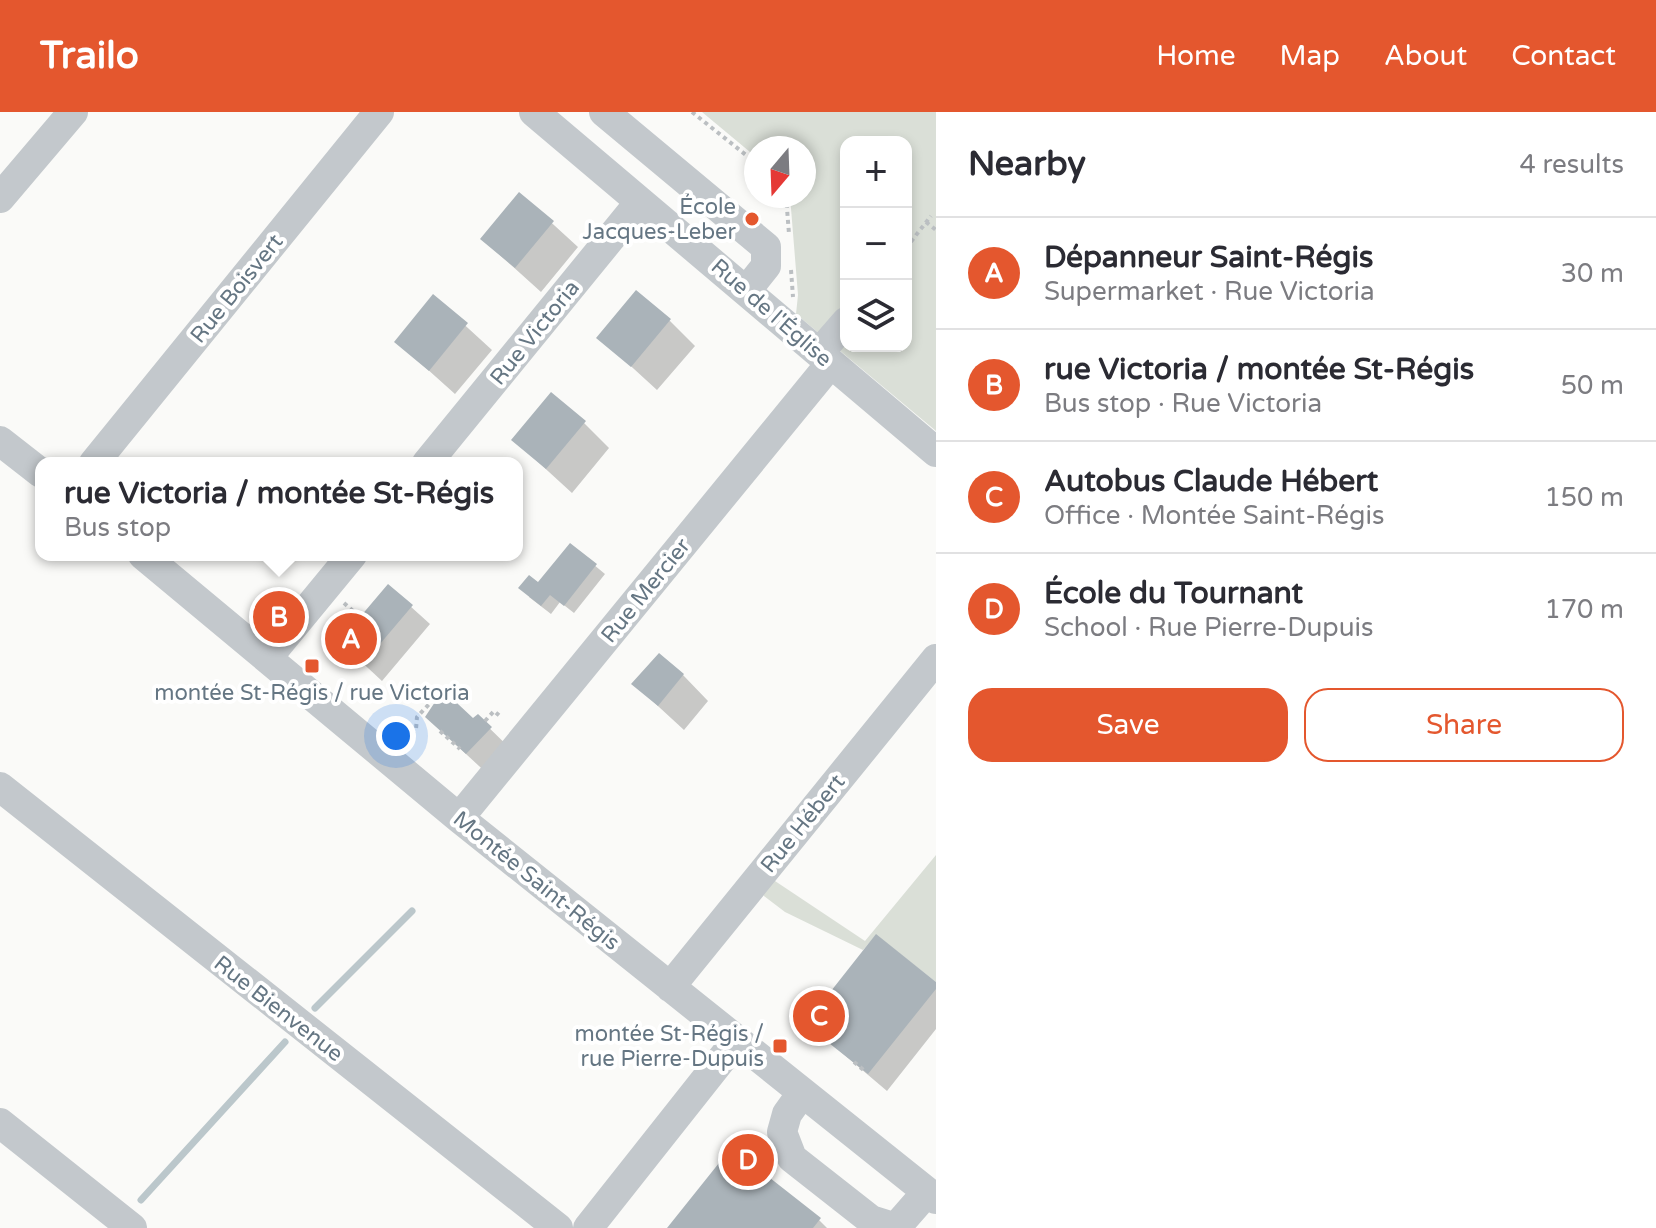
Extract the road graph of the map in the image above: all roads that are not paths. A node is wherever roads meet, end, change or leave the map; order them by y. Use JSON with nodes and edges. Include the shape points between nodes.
{"nodes":[{"id":1,"x":73,"y":112,"type":"edge"},
{"id":2,"x":379,"y":112,"type":"edge"},
{"id":3,"x":534,"y":112,"type":"edge"},
{"id":4,"x":604,"y":112,"type":"edge"},
{"id":5,"x":0,"y":198,"type":"edge"},
{"id":6,"x":640,"y":202,"type":"junction"},
{"id":7,"x":746,"y":291,"type":"junction"},
{"id":8,"x":840,"y":332,"type":"edge"},
{"id":9,"x":825,"y":358,"type":"junction"},
{"id":10,"x":0,"y":441,"type":"edge"},
{"id":11,"x":936,"y":452,"type":"edge"},
{"id":12,"x":99,"y":457,"type":"edge"},
{"id":13,"x":432,"y":457,"type":"edge"},
{"id":14,"x":35,"y":468,"type":"edge"},
{"id":15,"x":150,"y":561,"type":"edge"},
{"id":16,"x":347,"y":561,"type":"edge"},
{"id":17,"x":268,"y":657,"type":"junction"},
{"id":18,"x":936,"y":659,"type":"edge"},
{"id":19,"x":0,"y":787,"type":"edge"},
{"id":20,"x":459,"y":818,"type":"junction"},
{"id":21,"x":670,"y":987,"type":"junction"},
{"id":22,"x":736,"y":1041,"type":"junction"},
{"id":23,"x":802,"y":1093,"type":"junction"},
{"id":24,"x":0,"y":1123,"type":"edge"},
{"id":25,"x":932,"y":1196,"type":"edge"},
{"id":26,"x":890,"y":1226,"type":"edge"},
{"id":27,"x":132,"y":1228,"type":"edge"},
{"id":28,"x":558,"y":1228,"type":"edge"},
{"id":29,"x":588,"y":1228,"type":"edge"}],
"edges":[{"from":1,"to":5,"type":"street"},
{"from":2,"to":12,"type":"street","name":"Rue Boisvert"},
{"from":3,"to":6,"type":"street","name":"Rue de l'Église"},
{"from":4,"to":7,"type":"street","via":[[766,247],[766,266]]},
{"from":6,"to":7,"type":"street","name":"Rue de l'Église"},
{"from":6,"to":13,"type":"street","name":"Rue Victoria"},
{"from":7,"to":9,"type":"street","name":"Rue de l'Église"},
{"from":8,"to":9,"type":"street","name":"Rue Mercier"},
{"from":9,"to":11,"type":"street","name":"Rue de l'Église"},
{"from":9,"to":20,"type":"street","name":"Rue Mercier"},
{"from":10,"to":14,"type":"street"},
{"from":15,"to":17,"type":"street","name":"Montée Saint-Régis"},
{"from":16,"to":17,"type":"street"},
{"from":17,"to":20,"type":"street","name":"Montée Saint-Régis"},
{"from":18,"to":21,"type":"street","name":"Rue Hébert"},
{"from":19,"to":28,"type":"street","name":"Rue Bienvenue"},
{"from":20,"to":21,"type":"street","name":"Montée Saint-Régis"},
{"from":21,"to":22,"type":"street","name":"Montée Saint-Régis"},
{"from":22,"to":23,"type":"street","name":"Montée Saint-Régis"},
{"from":22,"to":29,"type":"street"},
{"from":23,"to":25,"type":"street","name":"Montée Saint-Régis"},
{"from":23,"to":26,"type":"street","via":[[782,1132],[792,1158],[871,1220]]},
{"from":24,"to":27,"type":"street"},
{"from":25,"to":26,"type":"street"}]}
